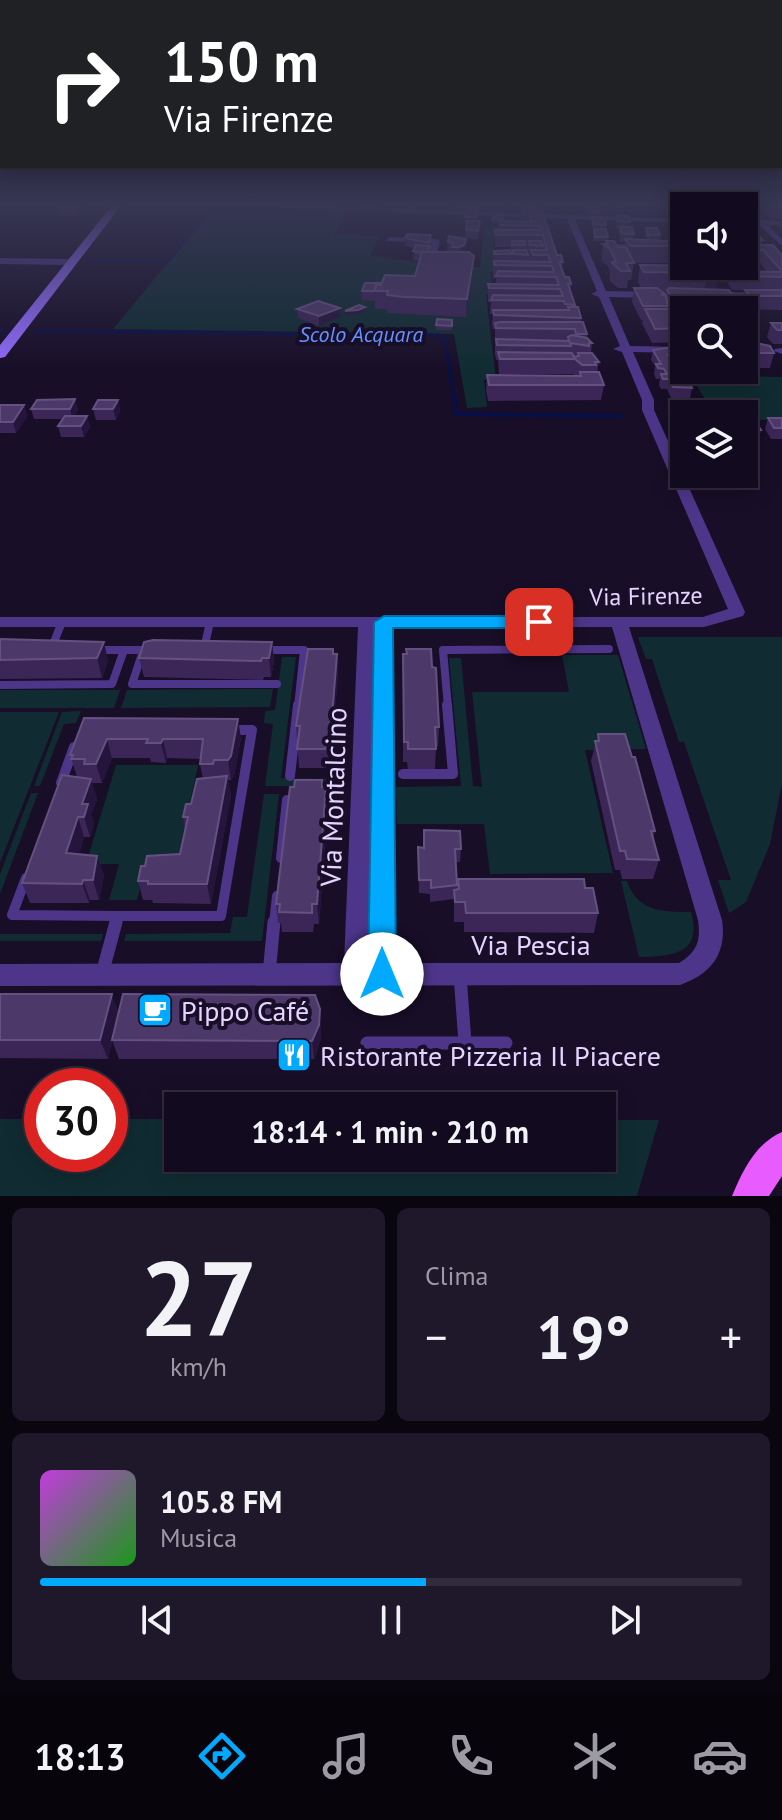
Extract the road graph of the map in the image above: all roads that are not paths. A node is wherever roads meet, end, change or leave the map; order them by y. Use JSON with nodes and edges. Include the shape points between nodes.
{"nodes":[{"id":1,"x":75,"y":259,"type":"edge"},
{"id":2,"x":587,"y":259,"type":"edge"},
{"id":3,"x":0,"y":261,"type":"edge"},
{"id":4,"x":73,"y":262,"type":"junction"},
{"id":5,"x":598,"y":294,"type":"junction"},
{"id":6,"x":658,"y":295,"type":"edge"},
{"id":7,"x":701,"y":295,"type":"edge"},
{"id":8,"x":782,"y":296,"type":"edge"},
{"id":9,"x":621,"y":349,"type":"junction"},
{"id":10,"x":670,"y":350,"type":"edge"},
{"id":11,"x":0,"y":354,"type":"edge"},
{"id":12,"x":0,"y":622,"type":"edge"},
{"id":13,"x":62,"y":622,"type":"junction"},
{"id":14,"x":210,"y":622,"type":"junction"},
{"id":15,"x":375,"y":622,"type":"junction"},
{"id":16,"x":512,"y":622,"type":"junction"},
{"id":17,"x":619,"y":622,"type":"junction"},
{"id":18,"x":609,"y":649,"type":"dead end"},
{"id":19,"x":38,"y":650,"type":"edge"},
{"id":20,"x":50,"y":650,"type":"junction"},
{"id":21,"x":65,"y":650,"type":"edge"},
{"id":22,"x":80,"y":650,"type":"edge"},
{"id":23,"x":124,"y":650,"type":"junction"},
{"id":24,"x":143,"y":650,"type":"junction"},
{"id":25,"x":158,"y":650,"type":"edge"},
{"id":26,"x":188,"y":650,"type":"edge"},
{"id":27,"x":204,"y":650,"type":"junction"},
{"id":28,"x":219,"y":650,"type":"edge"},
{"id":29,"x":250,"y":650,"type":"edge"},
{"id":30,"x":517,"y":650,"type":"junction"},
{"id":31,"x":430,"y":661,"type":"edge"},
{"id":32,"x":444,"y":661,"type":"junction"},
{"id":33,"x":277,"y":684,"type":"dead end"},
{"id":34,"x":0,"y":685,"type":"edge"},
{"id":35,"x":80,"y":729,"type":"edge"},
{"id":36,"x":225,"y":730,"type":"edge"},
{"id":37,"x":403,"y":774,"type":"dead end"},
{"id":38,"x":290,"y":776,"type":"dead end"},
{"id":39,"x":58,"y":790,"type":"edge"},
{"id":40,"x":287,"y":800,"type":"edge"},
{"id":41,"x":33,"y":860,"type":"edge"},
{"id":42,"x":118,"y":916,"type":"junction"},
{"id":43,"x":269,"y":974,"type":"junction"},
{"id":44,"x":356,"y":974,"type":"junction"},
{"id":45,"x":382,"y":974,"type":"junction"},
{"id":46,"x":460,"y":974,"type":"junction"},
{"id":47,"x":0,"y":975,"type":"edge"},
{"id":48,"x":102,"y":975,"type":"junction"},
{"id":49,"x":367,"y":1043,"type":"dead end"},
{"id":50,"x":465,"y":1043,"type":"junction"},
{"id":51,"x":506,"y":1043,"type":"dead end"},
{"id":52,"x":782,"y":1150,"type":"edge"},
{"id":53,"x":749,"y":1194,"type":"edge"}],
"edges":[{"from":1,"to":4,"type":"street"},
{"from":2,"to":5,"type":"street","name":"Via Firenze"},
{"from":3,"to":4,"type":"street"},
{"from":4,"to":11,"type":"street"},
{"from":5,"to":6,"type":"street"},
{"from":5,"to":9,"type":"street","name":"Via Firenze"},
{"from":7,"to":8,"type":"street"},
{"from":9,"to":10,"type":"street"},
{"from":9,"to":17,"type":"street","name":"Via Firenze","via":[[648,400],[737,612],[704,622]]},
{"from":12,"to":13,"type":"street","name":"Via Firenze"},
{"from":13,"to":14,"type":"street","name":"Via Firenze"},
{"from":13,"to":20,"type":"lane"},
{"from":14,"to":15,"type":"street","name":"Via Firenze"},
{"from":14,"to":27,"type":"lane"},
{"from":15,"to":16,"type":"street","name":"Via Firenze"},
{"from":15,"to":44,"type":"street","name":"Via Montalcino"},
{"from":15,"to":45,"type":"street","name":"Via Montalcino"},
{"from":16,"to":17,"type":"street","name":"Via Firenze"},
{"from":16,"to":30,"type":"lane"},
{"from":17,"to":46,"type":"street","name":"Via Pescia","via":[[710,920],[710,953],[698,967],[680,974]]},
{"from":18,"to":30,"type":"lane"},
{"from":19,"to":20,"type":"lane"},
{"from":20,"to":21,"type":"lane"},
{"from":22,"to":23,"type":"lane"},
{"from":23,"to":24,"type":"lane"},
{"from":23,"to":34,"type":"lane","via":[[112,684]]},
{"from":24,"to":25,"type":"lane"},
{"from":24,"to":33,"type":"lane","via":[[132,684]]},
{"from":26,"to":27,"type":"lane"},
{"from":27,"to":28,"type":"lane"},
{"from":29,"to":38,"type":"lane","via":[[304,650]]},
{"from":30,"to":32,"type":"lane","via":[[443,650]]},
{"from":31,"to":32,"type":"lane"},
{"from":32,"to":37,"type":"lane","via":[[453,774]]},
{"from":35,"to":39,"type":"lane"},
{"from":36,"to":42,"type":"lane","via":[[252,730],[221,916]]},
{"from":40,"to":43,"type":"lane"},
{"from":41,"to":42,"type":"lane","via":[[12,915]]},
{"from":42,"to":48,"type":"lane"},
{"from":43,"to":44,"type":"street","name":"Via Pescia"},
{"from":43,"to":48,"type":"street","name":"Via Pescia"},
{"from":44,"to":45,"type":"street","name":"Via Pescia"},
{"from":45,"to":46,"type":"street","name":"Via Pescia"},
{"from":46,"to":50,"type":"lane"},
{"from":47,"to":48,"type":"street","name":"Via Pescia"},
{"from":49,"to":50,"type":"lane"},
{"from":50,"to":51,"type":"lane"},
{"from":52,"to":53,"type":"main road"}]}
